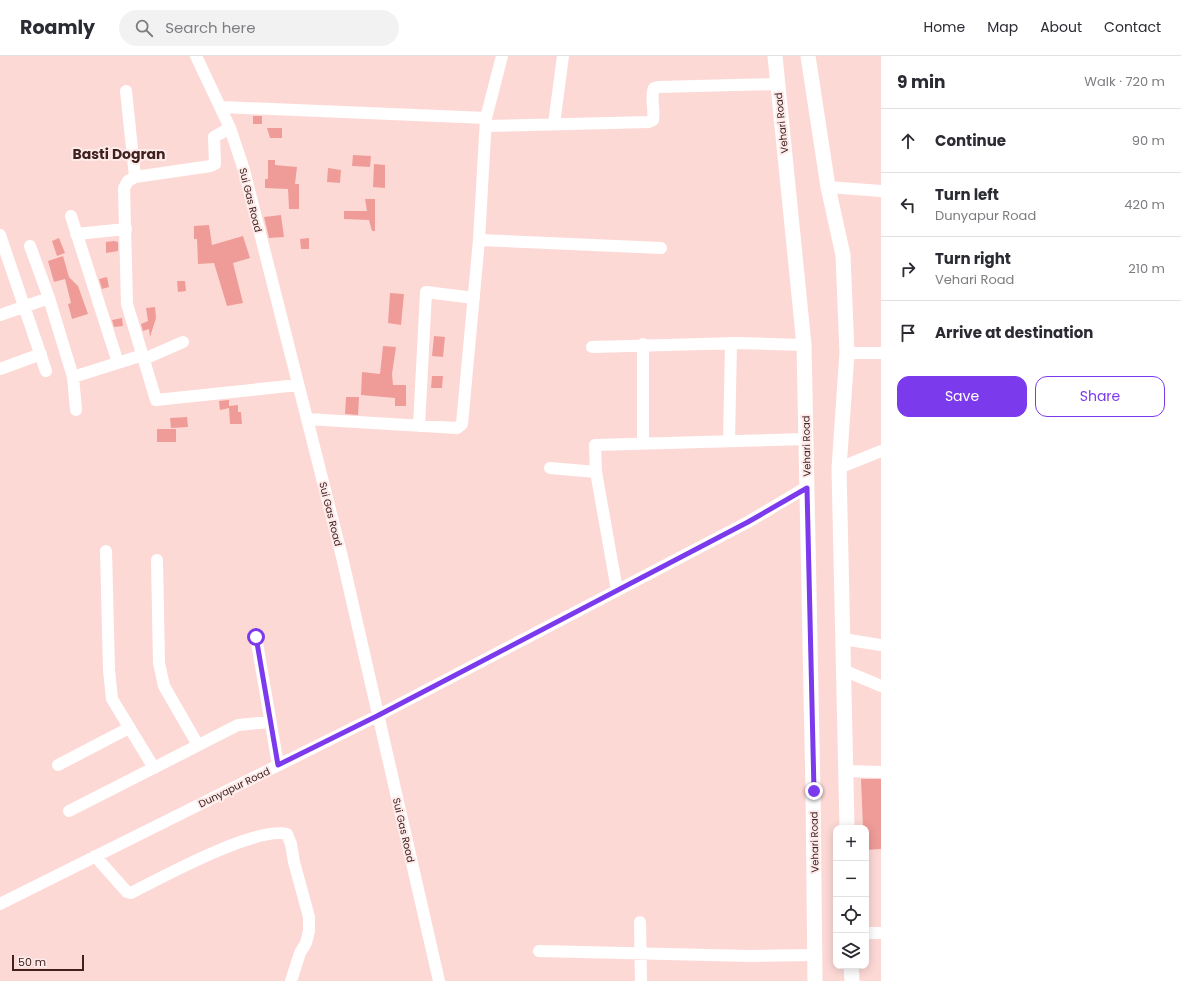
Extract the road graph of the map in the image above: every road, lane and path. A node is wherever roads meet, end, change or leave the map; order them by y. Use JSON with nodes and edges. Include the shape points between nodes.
{"nodes":[{"id":1,"x":196,"y":56,"type":"edge"},
{"id":2,"x":502,"y":56,"type":"edge"},
{"id":3,"x":563,"y":56,"type":"edge"},
{"id":4,"x":775,"y":56,"type":"edge"},
{"id":5,"x":808,"y":56,"type":"edge"},
{"id":6,"x":777,"y":84,"type":"junction"},
{"id":7,"x":126,"y":91,"type":"dead end"},
{"id":8,"x":220,"y":108,"type":"junction"},
{"id":9,"x":486,"y":122,"type":"junction"},
{"id":10,"x":554,"y":124,"type":"junction"},
{"id":11,"x":230,"y":128,"type":"junction"},
{"id":12,"x":135,"y":177,"type":"junction"},
{"id":13,"x":828,"y":187,"type":"junction"},
{"id":14,"x":881,"y":191,"type":"edge"},
{"id":15,"x":71,"y":216,"type":"dead end"},
{"id":16,"x":126,"y":229,"type":"junction"},
{"id":17,"x":76,"y":234,"type":"junction"},
{"id":18,"x":0,"y":235,"type":"edge"},
{"id":19,"x":479,"y":240,"type":"junction"},
{"id":20,"x":30,"y":246,"type":"dead end"},
{"id":21,"x":661,"y":248,"type":"dead end"},
{"id":22,"x":5,"y":268,"type":"edge"},
{"id":23,"x":49,"y":298,"type":"junction"},
{"id":24,"x":474,"y":298,"type":"junction"},
{"id":25,"x":24,"y":306,"type":"junction"},
{"id":26,"x":0,"y":315,"type":"edge"},
{"id":27,"x":183,"y":342,"type":"dead end"},
{"id":28,"x":731,"y":343,"type":"junction"},
{"id":29,"x":643,"y":344,"type":"junction"},
{"id":30,"x":804,"y":345,"type":"junction"},
{"id":31,"x":592,"y":347,"type":"dead end"},
{"id":32,"x":847,"y":353,"type":"junction"},
{"id":33,"x":881,"y":353,"type":"edge"},
{"id":34,"x":41,"y":354,"type":"junction"},
{"id":35,"x":143,"y":357,"type":"junction"},
{"id":36,"x":118,"y":363,"type":"junction"},
{"id":37,"x":0,"y":369,"type":"edge"},
{"id":38,"x":46,"y":371,"type":"dead end"},
{"id":39,"x":73,"y":377,"type":"junction"},
{"id":40,"x":298,"y":386,"type":"junction"},
{"id":41,"x":76,"y":410,"type":"dead end"},
{"id":42,"x":307,"y":419,"type":"junction"},
{"id":43,"x":419,"y":426,"type":"junction"},
{"id":44,"x":806,"y":440,"type":"junction"},
{"id":45,"x":729,"y":442,"type":"junction"},
{"id":46,"x":643,"y":444,"type":"junction"},
{"id":47,"x":881,"y":451,"type":"edge"},
{"id":48,"x":550,"y":468,"type":"dead end"},
{"id":49,"x":839,"y":468,"type":"junction"},
{"id":50,"x":596,"y":472,"type":"junction"},
{"id":51,"x":807,"y":488,"type":"junction"},
{"id":52,"x":106,"y":551,"type":"dead end"},
{"id":53,"x":157,"y":560,"type":"dead end"},
{"id":54,"x":617,"y":590,"type":"junction"},
{"id":55,"x":256,"y":637,"type":"dead end"},
{"id":56,"x":843,"y":639,"type":"junction"},
{"id":57,"x":881,"y":644,"type":"edge"},
{"id":58,"x":843,"y":670,"type":"junction"},
{"id":59,"x":881,"y":686,"type":"edge"},
{"id":60,"x":377,"y":716,"type":"junction"},
{"id":61,"x":270,"y":722,"type":"junction"},
{"id":62,"x":129,"y":728,"type":"junction"},
{"id":63,"x":198,"y":745,"type":"junction"},
{"id":64,"x":58,"y":765,"type":"dead end"},
{"id":65,"x":278,"y":765,"type":"junction"},
{"id":66,"x":154,"y":768,"type":"junction"},
{"id":67,"x":846,"y":771,"type":"junction"},
{"id":68,"x":881,"y":772,"type":"edge"},
{"id":69,"x":69,"y":811,"type":"dead end"},
{"id":70,"x":848,"y":825,"type":"edge"},
{"id":71,"x":95,"y":856,"type":"junction"},
{"id":72,"x":0,"y":904,"type":"edge"},
{"id":73,"x":640,"y":922,"type":"dead end"},
{"id":74,"x":869,"y":933,"type":"edge"},
{"id":75,"x":881,"y":933,"type":"edge"},
{"id":76,"x":539,"y":951,"type":"dead end"},
{"id":77,"x":641,"y":953,"type":"junction"},
{"id":78,"x":815,"y":954,"type":"junction"},
{"id":79,"x":851,"y":969,"type":"edge"},
{"id":80,"x":291,"y":981,"type":"edge"},
{"id":81,"x":439,"y":981,"type":"edge"},
{"id":82,"x":641,"y":981,"type":"edge"},
{"id":83,"x":815,"y":981,"type":"edge"},
{"id":84,"x":852,"y":981,"type":"edge"}],
"edges":[{"from":1,"to":8,"type":"street","name":"Sui Gas Road"},
{"from":2,"to":9,"type":"street"},
{"from":3,"to":10,"type":"street"},
{"from":4,"to":6,"type":"main road","name":"Vehari Road"},
{"from":5,"to":13,"type":"main road"},
{"from":6,"to":10,"type":"street","via":[[658,87],[652,92],[654,116],[649,122]]},
{"from":6,"to":30,"type":"main road","name":"Vehari Road"},
{"from":7,"to":12,"type":"street"},
{"from":8,"to":9,"type":"street"},
{"from":8,"to":11,"type":"street","name":"Sui Gas Road"},
{"from":9,"to":10,"type":"street"},
{"from":9,"to":19,"type":"street"},
{"from":11,"to":12,"type":"street","via":[[214,137],[215,164]]},
{"from":11,"to":40,"type":"street","name":"Sui Gas Road","via":[[244,170]]},
{"from":12,"to":16,"type":"street","via":[[128,181],[124,188]]},
{"from":13,"to":14,"type":"street"},
{"from":13,"to":32,"type":"main road","via":[[843,255]]},
{"from":15,"to":17,"type":"street"},
{"from":16,"to":17,"type":"street"},
{"from":16,"to":35,"type":"street","via":[[127,304]]},
{"from":17,"to":36,"type":"street"},
{"from":18,"to":22,"type":"street"},
{"from":19,"to":21,"type":"street"},
{"from":19,"to":24,"type":"street"},
{"from":20,"to":23,"type":"street"},
{"from":22,"to":25,"type":"street"},
{"from":23,"to":25,"type":"street"},
{"from":23,"to":39,"type":"street"},
{"from":24,"to":43,"type":"street","via":[[462,424],[457,428]]},
{"from":24,"to":43,"type":"street","via":[[426,292]]},
{"from":25,"to":26,"type":"street"},
{"from":25,"to":34,"type":"street"},
{"from":27,"to":35,"type":"street"},
{"from":28,"to":29,"type":"street"},
{"from":28,"to":30,"type":"street"},
{"from":28,"to":45,"type":"street"},
{"from":29,"to":31,"type":"street"},
{"from":29,"to":46,"type":"street"},
{"from":30,"to":44,"type":"main road","name":"Vehari Road"},
{"from":32,"to":33,"type":"street"},
{"from":32,"to":49,"type":"main road"},
{"from":34,"to":37,"type":"street"},
{"from":34,"to":38,"type":"street"},
{"from":35,"to":36,"type":"street"},
{"from":35,"to":40,"type":"street","via":[[156,400]]},
{"from":36,"to":39,"type":"street"},
{"from":39,"to":41,"type":"street"},
{"from":40,"to":42,"type":"street","name":"Sui Gas Road"},
{"from":42,"to":43,"type":"street"},
{"from":42,"to":60,"type":"street","name":"Sui Gas Road","via":[[342,557]]},
{"from":44,"to":45,"type":"street"},
{"from":44,"to":51,"type":"main road","name":"Vehari Road"},
{"from":45,"to":46,"type":"street"},
{"from":46,"to":50,"type":"street","via":[[595,445]]},
{"from":47,"to":49,"type":"street"},
{"from":48,"to":50,"type":"street"},
{"from":49,"to":56,"type":"main road"},
{"from":50,"to":54,"type":"street"},
{"from":51,"to":54,"type":"street","name":"Dunyapur Road","via":[[748,522]]},
{"from":51,"to":78,"type":"main road","name":"Vehari Road"},
{"from":52,"to":62,"type":"street","via":[[112,699]]},
{"from":53,"to":63,"type":"street","via":[[159,663],[164,686]]},
{"from":54,"to":60,"type":"street","name":"Dunyapur Road"},
{"from":55,"to":61,"type":"street"},
{"from":56,"to":57,"type":"street"},
{"from":56,"to":58,"type":"main road"},
{"from":58,"to":59,"type":"street"},
{"from":58,"to":67,"type":"main road"},
{"from":60,"to":65,"type":"street","name":"Dunyapur Road"},
{"from":60,"to":81,"type":"street","name":"Sui Gas Road"},
{"from":61,"to":63,"type":"street","via":[[238,725]]},
{"from":61,"to":65,"type":"street"},
{"from":62,"to":64,"type":"street"},
{"from":62,"to":66,"type":"street"},
{"from":63,"to":66,"type":"street"},
{"from":65,"to":71,"type":"street","name":"Dunyapur Road"},
{"from":66,"to":69,"type":"street"},
{"from":67,"to":68,"type":"street"},
{"from":67,"to":70,"type":"main road"},
{"from":71,"to":72,"type":"street","name":"Dunyapur Road"},
{"from":71,"to":80,"type":"street","via":[[127,892],[131,893],[239,842],[280,832],[286,834],[291,844],[309,917],[306,943]]},
{"from":73,"to":77,"type":"street"},
{"from":74,"to":75,"type":"street"},
{"from":76,"to":77,"type":"street"},
{"from":77,"to":78,"type":"street","via":[[751,956]]},
{"from":77,"to":82,"type":"street"},
{"from":78,"to":83,"type":"main road","name":"Vehari Road"},
{"from":79,"to":84,"type":"main road"}]}
